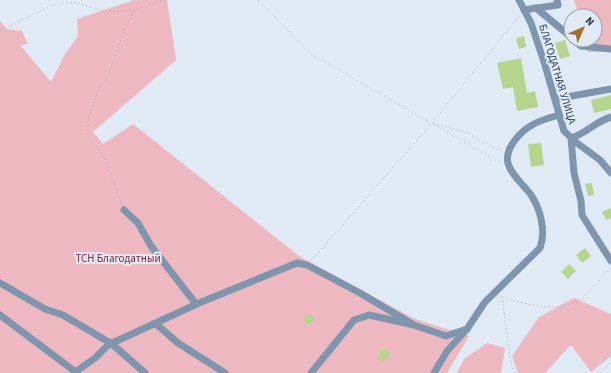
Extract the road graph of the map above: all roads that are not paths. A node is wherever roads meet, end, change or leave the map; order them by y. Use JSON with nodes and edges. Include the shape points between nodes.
{"nodes":[{"id":1,"x":519,"y":0,"type":"edge"},
{"id":2,"x":557,"y":0,"type":"edge"},
{"id":3,"x":536,"y":8,"type":"junction"},
{"id":4,"x":524,"y":10,"type":"junction"},
{"id":5,"x":563,"y":30,"type":"edge"},
{"id":6,"x":601,"y":48,"type":"edge"},
{"id":7,"x":611,"y":49,"type":"edge"},
{"id":8,"x":611,"y":89,"type":"edge"},
{"id":9,"x":555,"y":99,"type":"junction"},
{"id":10,"x":559,"y":115,"type":"junction"},
{"id":11,"x":611,"y":117,"type":"edge"},
{"id":12,"x":571,"y":138,"type":"junction"},
{"id":13,"x":611,"y":171,"type":"edge"},
{"id":14,"x":124,"y":210,"type":"road end"},
{"id":15,"x":611,"y":261,"type":"edge"},
{"id":16,"x":0,"y":283,"type":"edge"},
{"id":17,"x":196,"y":304,"type":"junction"},
{"id":18,"x":0,"y":315,"type":"edge"},
{"id":19,"x":156,"y":324,"type":"junction"},
{"id":20,"x":414,"y":325,"type":"junction"},
{"id":21,"x":467,"y":329,"type":"junction"},
{"id":22,"x":112,"y":344,"type":"junction"},
{"id":23,"x":75,"y":373,"type":"edge"},
{"id":24,"x":145,"y":373,"type":"edge"},
{"id":25,"x":225,"y":373,"type":"edge"},
{"id":26,"x":311,"y":373,"type":"edge"},
{"id":27,"x":434,"y":373,"type":"edge"}],
"edges":[{"from":1,"to":4,"type":"street","name":"БЛАГОДАТНАЯ УЛИЦА"},
{"from":2,"to":3,"type":"street","via":[[558,5]]},
{"from":3,"to":4,"type":"street"},
{"from":3,"to":5,"type":"street"},
{"from":4,"to":9,"type":"street","name":"БЛАГОДАТНАЯ УЛИЦА","via":[[543,58]]},
{"from":6,"to":7,"type":"street"},
{"from":8,"to":9,"type":"street"},
{"from":9,"to":10,"type":"street","name":"БЛАГОДАТНАЯ УЛИЦА"},
{"from":10,"to":12,"type":"street","name":"БЛАГОДАТНАЯ УЛИЦА","via":[[564,131]]},
{"from":10,"to":21,"type":"street","via":[[532,124],[521,132],[508,150],[507,159],[513,175],[536,204],[543,239],[540,248],[485,302]]},
{"from":11,"to":12,"type":"street","via":[[602,120],[583,134]]},
{"from":12,"to":13,"type":"street","name":"БЛАГОДАТНАЯ УЛИЦА"},
{"from":12,"to":15,"type":"street","via":[[582,215]]},
{"from":14,"to":17,"type":"street","via":[[138,223],[151,246]]},
{"from":16,"to":22,"type":"street","via":[[63,315]]},
{"from":17,"to":19,"type":"street"},
{"from":17,"to":20,"type":"street","via":[[297,263],[307,265],[360,293]]},
{"from":18,"to":23,"type":"street"},
{"from":19,"to":22,"type":"street"},
{"from":19,"to":25,"type":"street","via":[[178,344]]},
{"from":20,"to":21,"type":"street","via":[[446,336]]},
{"from":20,"to":26,"type":"street","via":[[369,315],[354,320]]},
{"from":21,"to":27,"type":"street","via":[[447,351]]},
{"from":22,"to":23,"type":"street"},
{"from":22,"to":24,"type":"street"}]}
